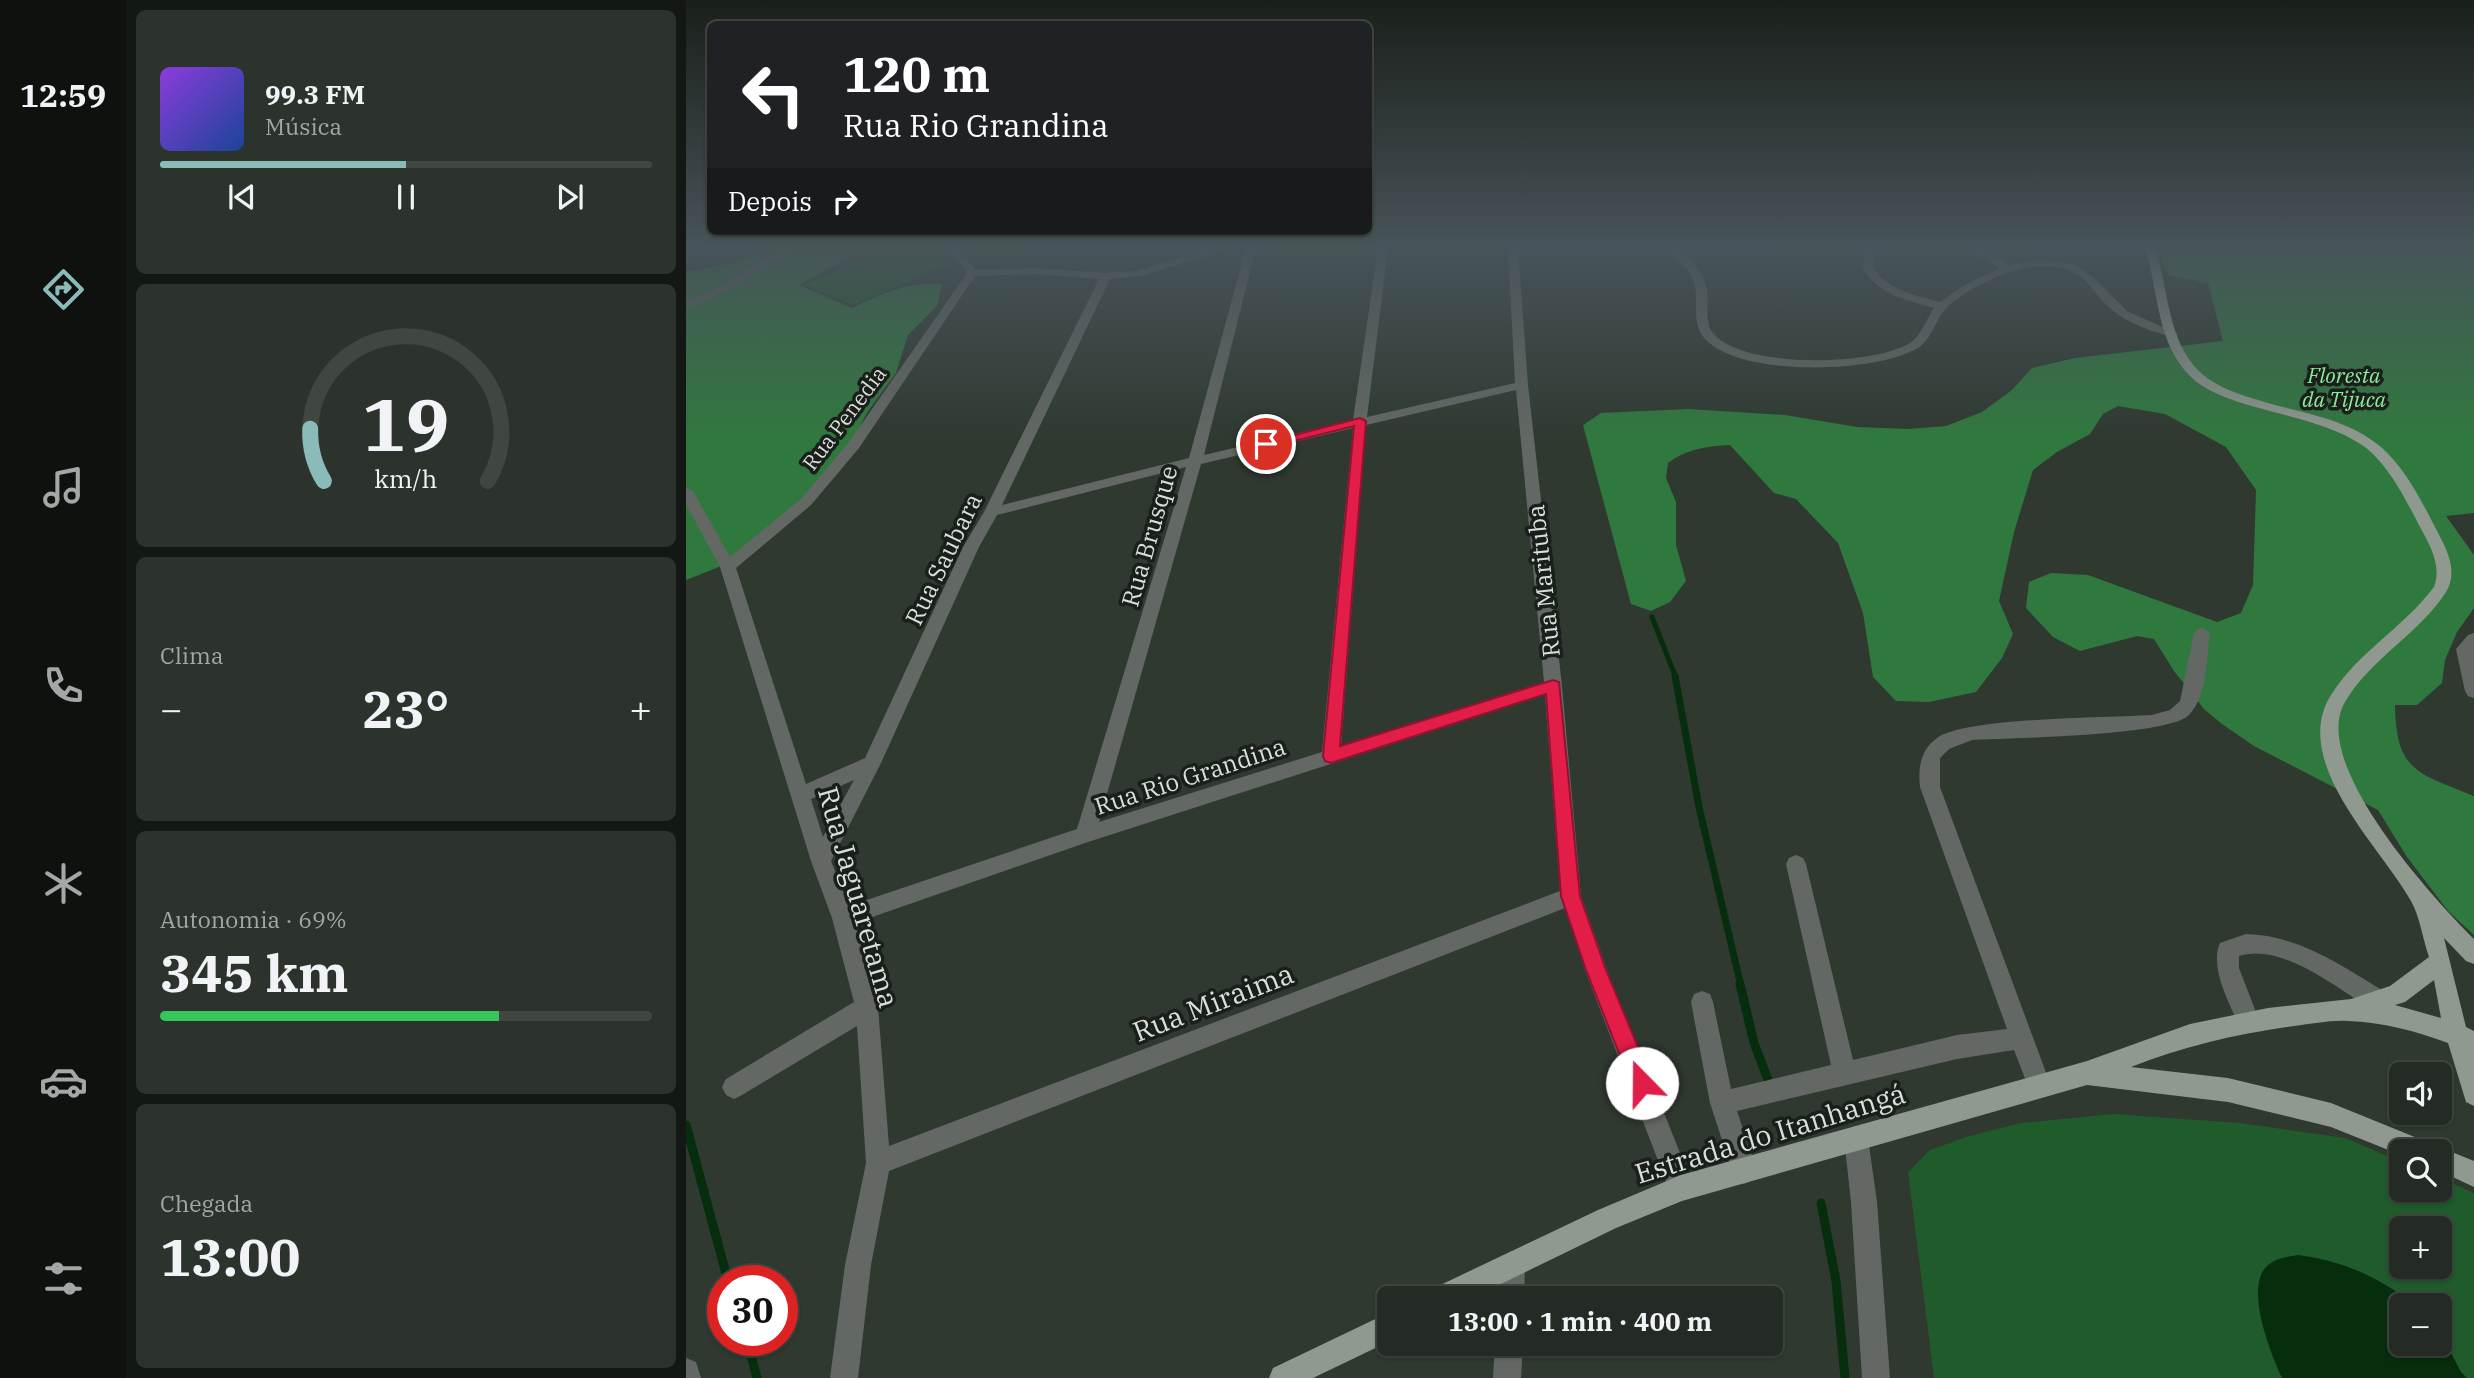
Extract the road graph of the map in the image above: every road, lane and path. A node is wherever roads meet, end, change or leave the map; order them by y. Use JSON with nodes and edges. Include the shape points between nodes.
{"nodes":[{"id":1,"x":945,"y":312,"type":"edge"},
{"id":2,"x":1088,"y":312,"type":"edge"},
{"id":3,"x":1234,"y":312,"type":"edge"},
{"id":4,"x":1374,"y":312,"type":"edge"},
{"id":5,"x":1517,"y":312,"type":"edge"},
{"id":6,"x":1701,"y":312,"type":"edge"},
{"id":7,"x":1937,"y":312,"type":"edge"},
{"id":8,"x":2122,"y":312,"type":"edge"},
{"id":9,"x":2166,"y":312,"type":"edge"},
{"id":10,"x":2172,"y":334,"type":"junction"},
{"id":11,"x":1522,"y":385,"type":"junction"},
{"id":12,"x":1360,"y":421,"type":"junction"},
{"id":13,"x":1195,"y":461,"type":"junction"},
{"id":14,"x":686,"y":491,"type":"edge"},
{"id":15,"x":991,"y":512,"type":"junction"},
{"id":16,"x":728,"y":567,"type":"junction"},
{"id":17,"x":2202,"y":633,"type":"dead end"},
{"id":18,"x":2474,"y":639,"type":"edge"},
{"id":19,"x":1553,"y":686,"type":"junction"},
{"id":20,"x":2474,"y":691,"type":"edge"},
{"id":21,"x":1331,"y":756,"type":"junction"},
{"id":22,"x":872,"y":763,"type":"junction"},
{"id":23,"x":801,"y":795,"type":"junction"},
{"id":24,"x":1085,"y":835,"type":"junction"},
{"id":25,"x":821,"y":861,"type":"junction"},
{"id":26,"x":1796,"y":864,"type":"dead end"},
{"id":27,"x":1571,"y":896,"type":"junction"},
{"id":28,"x":2421,"y":898,"type":"junction"},
{"id":29,"x":843,"y":918,"type":"junction"},
{"id":30,"x":2474,"y":954,"type":"edge"},
{"id":31,"x":2441,"y":961,"type":"junction"},
{"id":32,"x":2379,"y":1001,"type":"junction"},
{"id":33,"x":1702,"y":1002,"type":"dead end"},
{"id":34,"x":867,"y":1007,"type":"junction"},
{"id":35,"x":2348,"y":1010,"type":"junction"},
{"id":36,"x":2248,"y":1020,"type":"junction"},
{"id":37,"x":2021,"y":1038,"type":"junction"},
{"id":38,"x":2465,"y":1038,"type":"edge"},
{"id":39,"x":2087,"y":1073,"type":"junction"},
{"id":40,"x":1845,"y":1075,"type":"junction"},
{"id":41,"x":2039,"y":1086,"type":"junction"},
{"id":42,"x":734,"y":1087,"type":"dead end"},
{"id":43,"x":2474,"y":1094,"type":"edge"},
{"id":44,"x":1722,"y":1103,"type":"junction"},
{"id":45,"x":1856,"y":1138,"type":"junction"},
{"id":46,"x":2393,"y":1139,"type":"edge"},
{"id":47,"x":878,"y":1163,"type":"junction"},
{"id":48,"x":2452,"y":1164,"type":"edge"},
{"id":49,"x":1744,"y":1171,"type":"junction"},
{"id":50,"x":2474,"y":1174,"type":"edge"},
{"id":51,"x":1681,"y":1188,"type":"junction"},
{"id":52,"x":1512,"y":1265,"type":"junction"},
{"id":53,"x":1469,"y":1286,"type":"edge"},
{"id":54,"x":1511,"y":1286,"type":"edge"},
{"id":55,"x":1377,"y":1332,"type":"edge"},
{"id":56,"x":1508,"y":1356,"type":"edge"},
{"id":57,"x":686,"y":1372,"type":"edge"},
{"id":58,"x":687,"y":1378,"type":"edge"},
{"id":59,"x":844,"y":1378,"type":"edge"},
{"id":60,"x":1283,"y":1378,"type":"edge"},
{"id":61,"x":1507,"y":1378,"type":"edge"},
{"id":62,"x":1876,"y":1378,"type":"edge"}],
"edges":[{"from":1,"to":16,"type":"street","name":"Rua Penedia","via":[[846,454],[806,502]]},
{"from":2,"to":15,"type":"street","name":"Rua Saubara"},
{"from":3,"to":13,"type":"street","name":"Rua Brusque"},
{"from":4,"to":12,"type":"street"},
{"from":5,"to":11,"type":"street","name":"Rua Marituba"},
{"from":6,"to":7,"type":"street","via":[[1706,333],[1729,348],[1748,355],[1837,365],[1874,361],[1915,345]]},
{"from":8,"to":10,"type":"street"},
{"from":9,"to":10,"type":"main road"},
{"from":10,"to":28,"type":"main road","via":[[2181,358],[2213,386],[2344,429],[2370,444],[2389,464],[2439,549],[2445,571],[2443,585],[2348,684],[2334,704],[2327,728],[2345,785]]},
{"from":11,"to":12,"type":"street"},
{"from":11,"to":19,"type":"street","name":"Rua Marituba"},
{"from":12,"to":13,"type":"street"},
{"from":12,"to":21,"type":"street"},
{"from":13,"to":15,"type":"street"},
{"from":13,"to":24,"type":"street","name":"Rua Brusque"},
{"from":14,"to":16,"type":"street","name":"Rua Jaguaretama"},
{"from":15,"to":22,"type":"street","name":"Rua Saubara"},
{"from":16,"to":23,"type":"street","name":"Rua Jaguaretama"},
{"from":17,"to":37,"type":"street","via":[[2190,698],[2172,718],[1972,733],[1954,737],[1932,755],[1927,772],[1930,787]]},
{"from":18,"to":20,"type":"street","via":[[2464,649]]},
{"from":19,"to":21,"type":"street","name":"Rua Rio Grandina"},
{"from":19,"to":27,"type":"street","name":"Rua Marituba"},
{"from":21,"to":24,"type":"street","name":"Rua Rio Grandina"},
{"from":22,"to":23,"type":"street"},
{"from":22,"to":25,"type":"street","name":"Rua Saubara"},
{"from":23,"to":25,"type":"street","name":"Rua Jaguaretama"},
{"from":24,"to":29,"type":"street","name":"Rua Rio Grandina"},
{"from":25,"to":29,"type":"street","name":"Rua Jaguaretama"},
{"from":26,"to":40,"type":"street"},
{"from":27,"to":47,"type":"street","name":"Rua Miraima"},
{"from":27,"to":51,"type":"street","name":"Rua Marituba"},
{"from":28,"to":30,"type":"main road"},
{"from":28,"to":31,"type":"main road"},
{"from":29,"to":34,"type":"street","name":"Rua Jaguaretama"},
{"from":31,"to":32,"type":"main road","via":[[2397,994]]},
{"from":31,"to":38,"type":"main road"},
{"from":32,"to":35,"type":"main road"},
{"from":32,"to":36,"type":"street","via":[[2290,950],[2240,943],[2228,950],[2228,968]]},
{"from":33,"to":44,"type":"street"},
{"from":34,"to":42,"type":"street"},
{"from":34,"to":47,"type":"street","name":"Rua Jaguaretama"},
{"from":35,"to":36,"type":"main road"},
{"from":35,"to":38,"type":"main road","via":[[2405,1019]]},
{"from":36,"to":39,"type":"main road","via":[[2136,1052]]},
{"from":37,"to":40,"type":"street","via":[[1957,1047]]},
{"from":37,"to":41,"type":"street"},
{"from":38,"to":43,"type":"main road"},
{"from":39,"to":41,"type":"main road","name":"Estrada do Itanhangá"},
{"from":39,"to":46,"type":"main road","via":[[2228,1090],[2331,1115]]},
{"from":40,"to":44,"type":"street"},
{"from":41,"to":45,"type":"main road","name":"Estrada do Itanhangá"},
{"from":44,"to":49,"type":"street"},
{"from":45,"to":49,"type":"main road","name":"Estrada do Itanhangá"},
{"from":45,"to":62,"type":"street"},
{"from":47,"to":59,"type":"street","name":"Rua Jaguaretama","via":[[858,1265]]},
{"from":48,"to":50,"type":"main road"},
{"from":49,"to":51,"type":"main road","name":"Estrada do Itanhangá"},
{"from":51,"to":52,"type":"main road","name":"Estrada do Itanhangá"},
{"from":52,"to":53,"type":"main road","name":"Estrada do Itanhangá"},
{"from":52,"to":54,"type":"street"},
{"from":55,"to":60,"type":"main road"},
{"from":56,"to":61,"type":"street"},
{"from":57,"to":58,"type":"street"}]}
